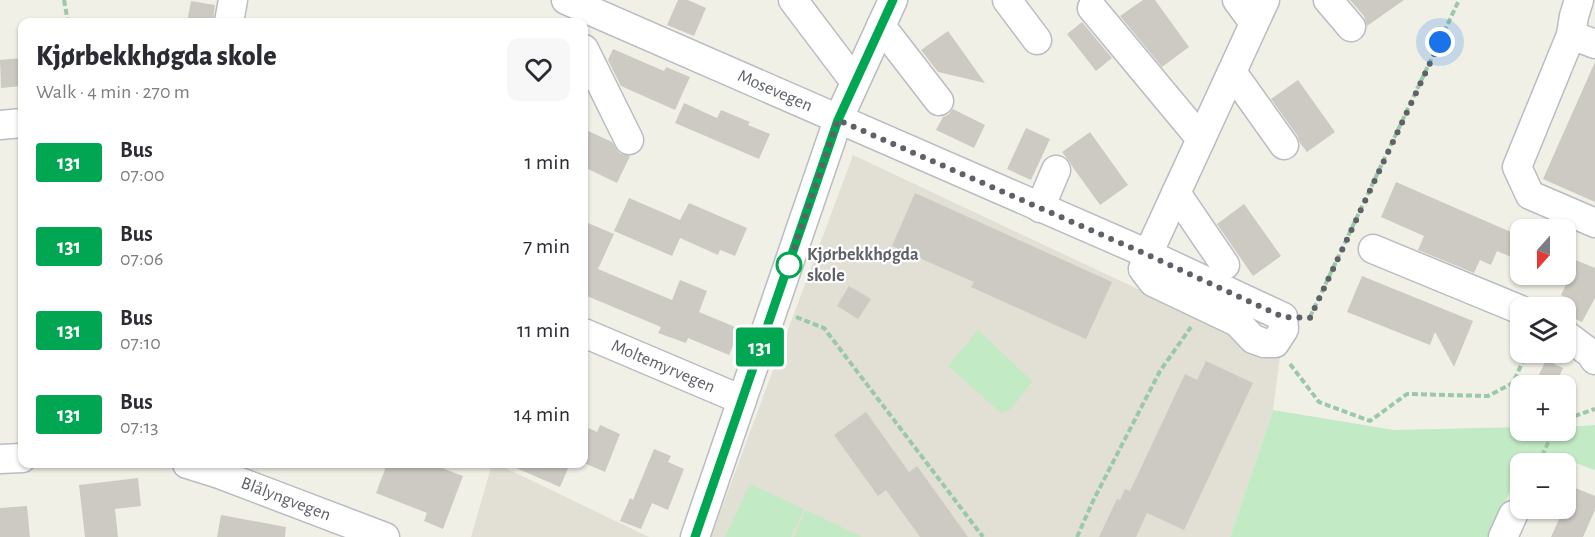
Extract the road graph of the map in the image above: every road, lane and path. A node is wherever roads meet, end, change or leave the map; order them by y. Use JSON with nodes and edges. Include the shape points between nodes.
{"nodes":[{"id":1,"x":64,"y":0,"type":"edge"},
{"id":2,"x":233,"y":0,"type":"edge"},
{"id":3,"x":566,"y":0,"type":"edge"},
{"id":4,"x":792,"y":0,"type":"edge"},
{"id":5,"x":893,"y":0,"type":"edge"},
{"id":6,"x":1007,"y":0,"type":"edge"},
{"id":7,"x":1237,"y":0,"type":"edge"},
{"id":8,"x":1328,"y":0,"type":"edge"},
{"id":9,"x":1460,"y":0,"type":"edge"},
{"id":10,"x":1579,"y":0,"type":"edge"},
{"id":11,"x":1092,"y":9,"type":"dead end"},
{"id":12,"x":1260,"y":11,"type":"edge"},
{"id":13,"x":67,"y":18,"type":"edge"},
{"id":14,"x":229,"y":18,"type":"edge"},
{"id":15,"x":567,"y":18,"type":"edge"},
{"id":16,"x":881,"y":26,"type":"junction"},
{"id":17,"x":1351,"y":27,"type":"dead end"},
{"id":18,"x":1583,"y":39,"type":"edge"},
{"id":19,"x":1037,"y":40,"type":"dead end"},
{"id":20,"x":588,"y":57,"type":"edge"},
{"id":21,"x":1232,"y":72,"type":"junction"},
{"id":22,"x":855,"y":82,"type":"junction"},
{"id":23,"x":939,"y":101,"type":"dead end"},
{"id":24,"x":838,"y":120,"type":"junction"},
{"id":25,"x":18,"y":123,"type":"edge"},
{"id":26,"x":0,"y":124,"type":"edge"},
{"id":27,"x":1201,"y":139,"type":"junction"},
{"id":28,"x":629,"y":140,"type":"dead end"},
{"id":29,"x":1284,"y":145,"type":"dead end"},
{"id":30,"x":1056,"y":170,"type":"dead end"},
{"id":31,"x":1176,"y":193,"type":"junction"},
{"id":32,"x":1040,"y":208,"type":"junction"},
{"id":33,"x":1595,"y":223,"type":"edge"},
{"id":34,"x":1373,"y":249,"type":"dead end"},
{"id":35,"x":1148,"y":255,"type":"junction"},
{"id":36,"x":1225,"y":265,"type":"dead end"},
{"id":37,"x":1201,"y":305,"type":"junction"},
{"id":38,"x":1510,"y":305,"type":"edge"},
{"id":39,"x":774,"y":308,"type":"junction"},
{"id":40,"x":1279,"y":330,"type":"junction"},
{"id":41,"x":588,"y":335,"type":"edge"},
{"id":42,"x":1576,"y":342,"type":"edge"},
{"id":43,"x":1595,"y":360,"type":"edge"},
{"id":44,"x":1522,"y":363,"type":"edge"},
{"id":45,"x":742,"y":400,"type":"junction"},
{"id":46,"x":1595,"y":409,"type":"edge"},
{"id":47,"x":1576,"y":416,"type":"edge"},
{"id":48,"x":18,"y":458,"type":"edge"},
{"id":49,"x":0,"y":459,"type":"edge"},
{"id":50,"x":200,"y":468,"type":"edge"},
{"id":51,"x":385,"y":537,"type":"edge"},
{"id":52,"x":695,"y":537,"type":"edge"},
{"id":53,"x":984,"y":537,"type":"edge"},
{"id":54,"x":1077,"y":537,"type":"edge"}],
"edges":[{"from":1,"to":13,"type":"path"},
{"from":2,"to":14,"type":"street"},
{"from":3,"to":15,"type":"street"},
{"from":3,"to":24,"type":"street","name":"Mosevegen"},
{"from":4,"to":22,"type":"street"},
{"from":5,"to":16,"type":"street"},
{"from":6,"to":19,"type":"street"},
{"from":7,"to":12,"type":"street"},
{"from":8,"to":17,"type":"street"},
{"from":9,"to":40,"type":"path","via":[[1310,318]]},
{"from":10,"to":18,"type":"street","via":[[1574,16]]},
{"from":11,"to":27,"type":"street"},
{"from":12,"to":21,"type":"street"},
{"from":16,"to":22,"type":"street"},
{"from":16,"to":23,"type":"street"},
{"from":18,"to":33,"type":"street","via":[[1517,167],[1530,195]]},
{"from":20,"to":28,"type":"street"},
{"from":21,"to":27,"type":"street"},
{"from":21,"to":29,"type":"street"},
{"from":22,"to":24,"type":"street"},
{"from":24,"to":32,"type":"street","name":"Mosevegen"},
{"from":24,"to":39,"type":"street"},
{"from":25,"to":26,"type":"street"},
{"from":27,"to":31,"type":"street"},
{"from":30,"to":32,"type":"street"},
{"from":31,"to":35,"type":"street"},
{"from":31,"to":36,"type":"street"},
{"from":32,"to":35,"type":"street","name":"Mosevegen"},
{"from":34,"to":38,"type":"street"},
{"from":35,"to":37,"type":"street","via":[[1143,269],[1154,282]]},
{"from":35,"to":40,"type":"street","name":"Mosevegen"},
{"from":37,"to":40,"type":"street","via":[[1237,322],[1253,339],[1264,343]]},
{"from":37,"to":54,"type":"path","via":[[1160,371]]},
{"from":39,"to":45,"type":"street"},
{"from":39,"to":53,"type":"path","via":[[824,328]]},
{"from":40,"to":44,"type":"path","via":[[1319,402],[1370,421],[1407,394],[1488,396],[1513,383]]},
{"from":41,"to":45,"type":"street","name":"Moltemyrvegen"},
{"from":42,"to":43,"type":"street"},
{"from":45,"to":52,"type":"street"},
{"from":46,"to":47,"type":"path"},
{"from":48,"to":49,"type":"street"},
{"from":50,"to":51,"type":"street","name":"Blålyngvegen"}]}
